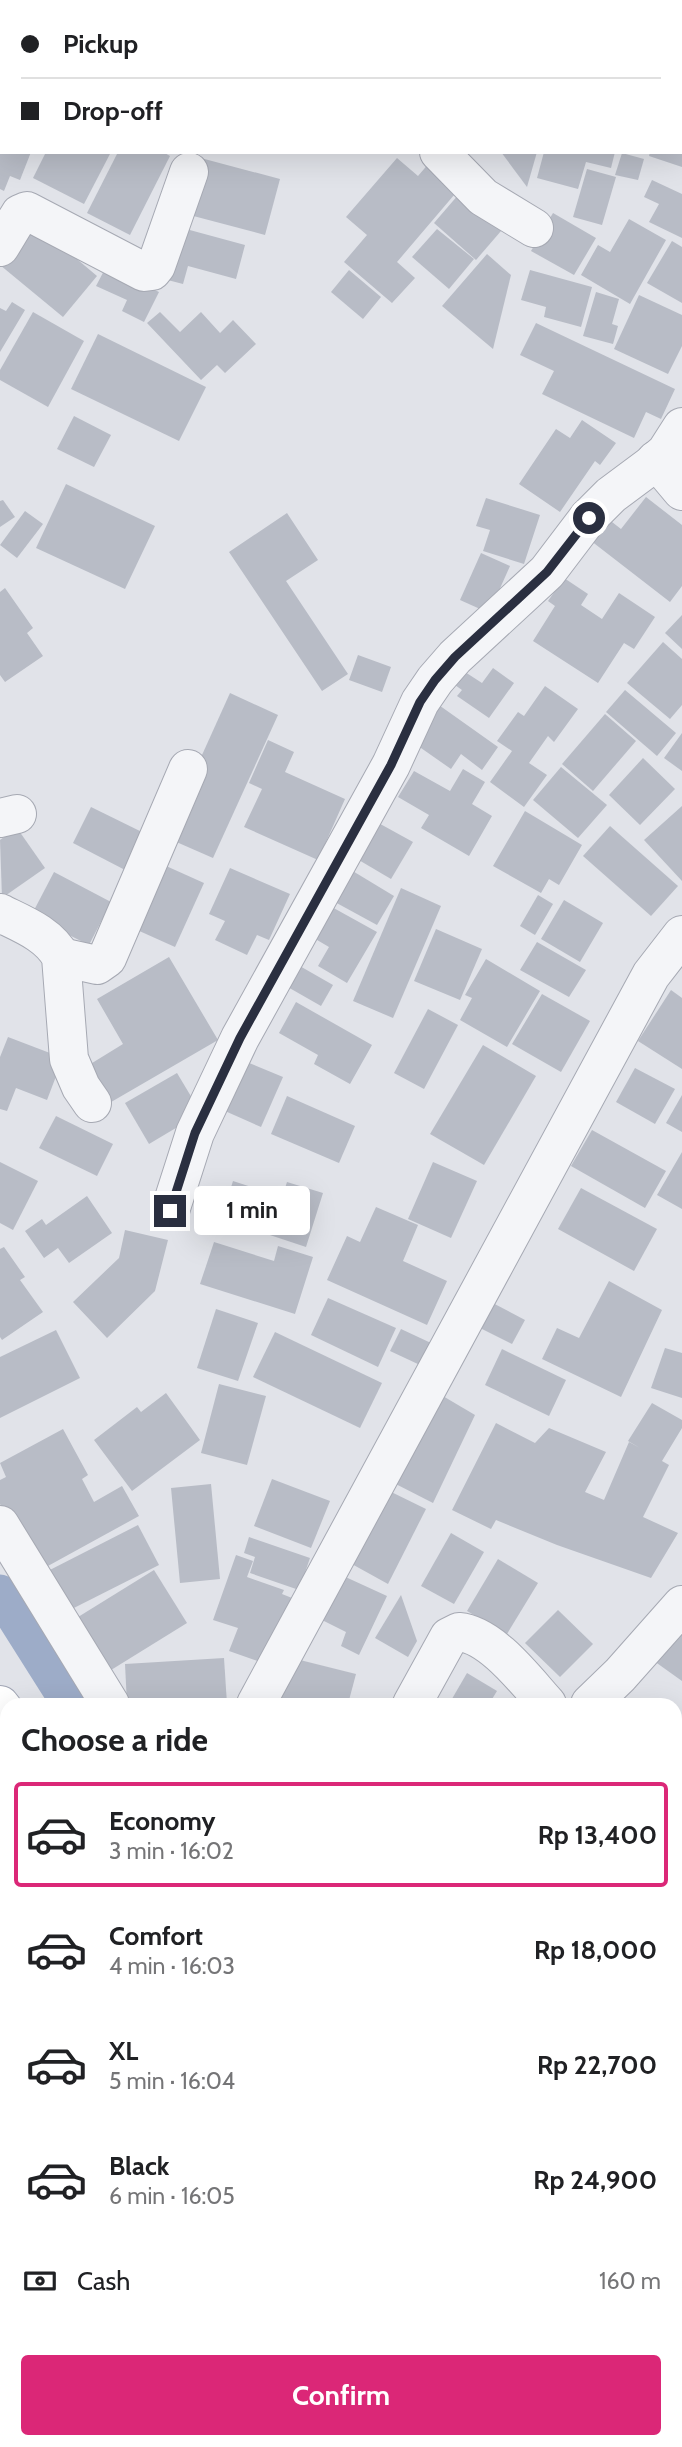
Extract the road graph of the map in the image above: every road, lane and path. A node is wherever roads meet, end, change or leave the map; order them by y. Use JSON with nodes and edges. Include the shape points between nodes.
{"nodes":[{"id":1,"x":441,"y":154,"type":"edge"},
{"id":2,"x":189,"y":172,"type":"dead end"},
{"id":3,"x":534,"y":228,"type":"dead end"},
{"id":4,"x":0,"y":247,"type":"edge"},
{"id":5,"x":682,"y":427,"type":"edge"},
{"id":6,"x":656,"y":460,"type":"junction"},
{"id":7,"x":682,"y":491,"type":"edge"},
{"id":8,"x":188,"y":769,"type":"dead end"},
{"id":9,"x":0,"y":913,"type":"edge"},
{"id":10,"x":682,"y":935,"type":"edge"},
{"id":11,"x":61,"y":957,"type":"junction"},
{"id":12,"x":92,"y":1103,"type":"dead end"},
{"id":13,"x":170,"y":1211,"type":"dead end"},
{"id":14,"x":0,"y":1525,"type":"edge"},
{"id":15,"x":682,"y":1605,"type":"edge"},
{"id":16,"x":628,"y":1690,"type":"edge"},
{"id":17,"x":106,"y":1698,"type":"edge"},
{"id":18,"x":260,"y":1698,"type":"edge"},
{"id":19,"x":415,"y":1698,"type":"edge"},
{"id":20,"x":541,"y":1698,"type":"edge"},
{"id":21,"x":606,"y":1698,"type":"edge"}],
"edges":[{"from":1,"to":3,"type":"street","via":[[483,197]]},
{"from":2,"to":4,"type":"street","via":[[152,271],[144,272],[27,211],[20,214]]},
{"from":5,"to":6,"type":"street"},
{"from":6,"to":7,"type":"street"},
{"from":6,"to":13,"type":"street","via":[[611,495],[547,572],[455,657],[420,702],[391,765],[240,1038],[195,1133]]},
{"from":8,"to":11,"type":"street","via":[[107,958],[97,965]]},
{"from":9,"to":11,"type":"street","via":[[42,935]]},
{"from":10,"to":18,"type":"street","via":[[650,975]]},
{"from":11,"to":12,"type":"street","via":[[69,1059]]},
{"from":14,"to":17,"type":"street"},
{"from":15,"to":16,"type":"street"},
{"from":16,"to":21,"type":"street"},
{"from":19,"to":20,"type":"street","via":[[449,1637],[459,1632],[494,1648]]}]}
